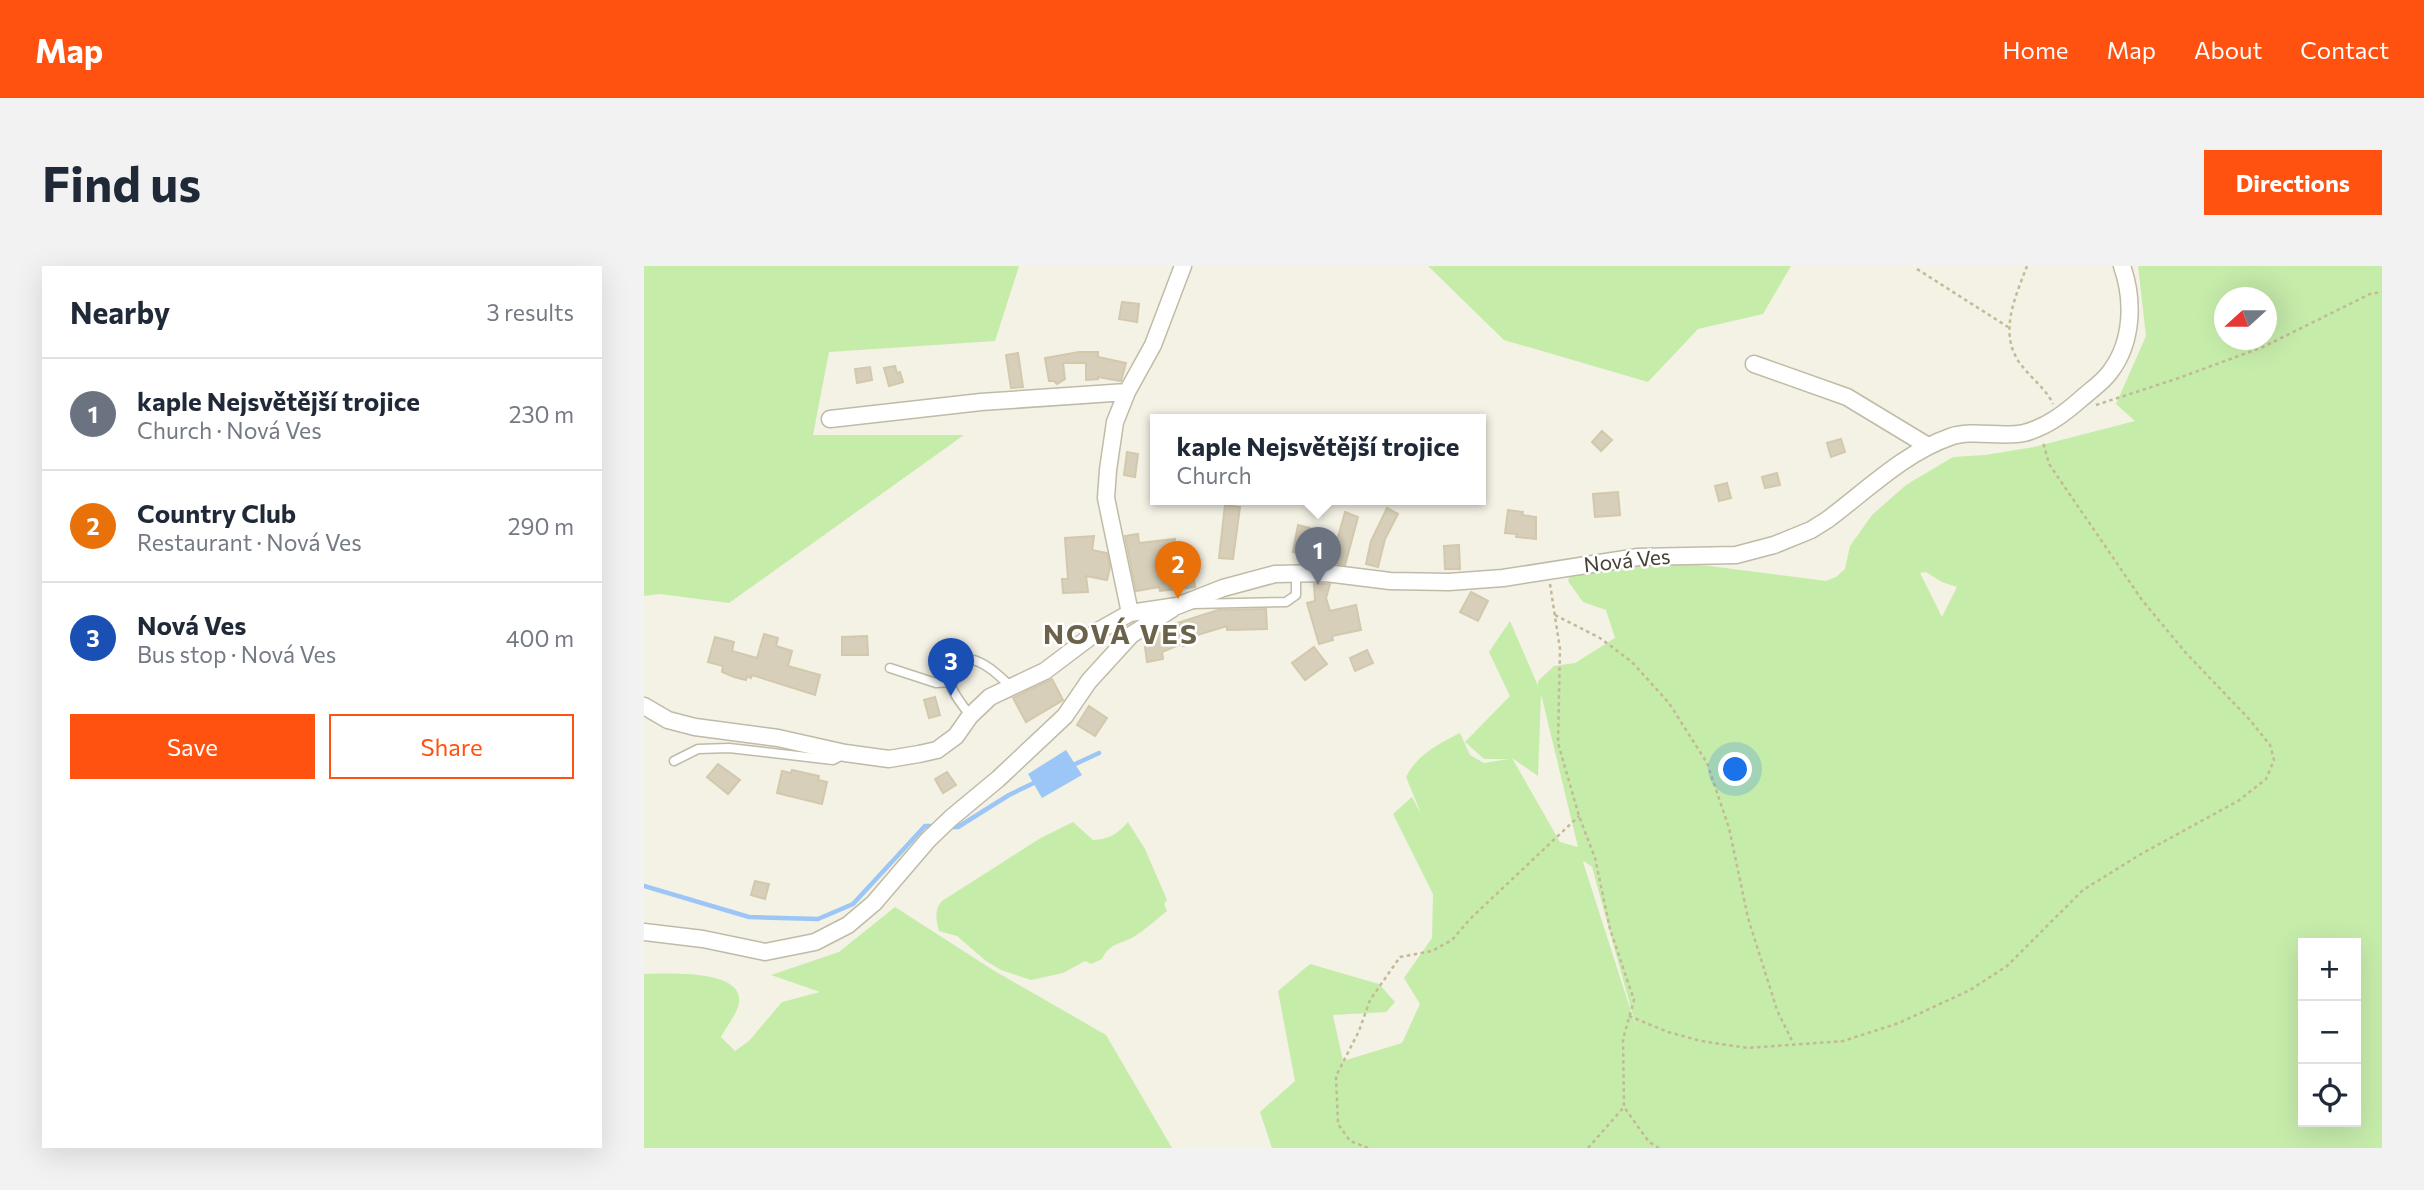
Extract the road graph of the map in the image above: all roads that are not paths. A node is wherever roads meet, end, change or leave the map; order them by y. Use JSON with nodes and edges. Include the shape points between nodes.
{"nodes":[{"id":1,"x":1183,"y":266,"type":"edge"},
{"id":2,"x":2122,"y":266,"type":"edge"},
{"id":3,"x":1754,"y":364,"type":"dead end"},
{"id":4,"x":1127,"y":392,"type":"junction"},
{"id":5,"x":830,"y":419,"type":"dead end"},
{"id":6,"x":1928,"y":446,"type":"junction"},
{"id":7,"x":1296,"y":574,"type":"junction"},
{"id":8,"x":1180,"y":605,"type":"junction"},
{"id":9,"x":1130,"y":613,"type":"junction"},
{"id":10,"x":890,"y":668,"type":"dead end"},
{"id":11,"x":950,"y":682,"type":"junction"},
{"id":12,"x":1012,"y":687,"type":"junction"},
{"id":13,"x":644,"y":706,"type":"edge"},
{"id":14,"x":970,"y":716,"type":"junction"},
{"id":15,"x":845,"y":753,"type":"junction"},
{"id":16,"x":674,"y":761,"type":"dead end"},
{"id":17,"x":644,"y":932,"type":"edge"}],
"edges":[{"from":1,"to":4,"type":"street","via":[[1153,345]]},
{"from":2,"to":6,"type":"street","name":"Nová Ves","via":[[2130,293],[2128,332],[2109,374],[2039,429],[2020,434],[1953,435]]},
{"from":3,"to":6,"type":"street","via":[[1847,397]]},
{"from":4,"to":5,"type":"street"},
{"from":4,"to":9,"type":"street","via":[[1115,422],[1106,498]]},
{"from":6,"to":7,"type":"street","name":"Nová Ves","via":[[1811,530],[1736,555],[1638,557],[1449,582]]},
{"from":7,"to":8,"type":"street","name":"Nová Ves","via":[[1275,574],[1223,587]]},
{"from":7,"to":8,"type":"lane","name":"Nová Ves","via":[[1296,595],[1286,602]]},
{"from":8,"to":9,"type":"street","name":"Nová Ves"},
{"from":8,"to":17,"type":"street","name":"Nová Ves","via":[[1130,635],[1065,716],[928,840],[874,903],[848,925],[814,942],[765,952]]},
{"from":9,"to":12,"type":"street","name":"Nová Ves","via":[[1045,671]]},
{"from":10,"to":11,"type":"lane","via":[[936,683]]},
{"from":11,"to":12,"type":"lane","via":[[954,665],[967,660],[992,668]]},
{"from":11,"to":14,"type":"lane"},
{"from":12,"to":14,"type":"street","name":"Nová Ves","via":[[990,697]]},
{"from":13,"to":15,"type":"street","name":"Nová Ves","via":[[668,720],[695,727]]},
{"from":14,"to":15,"type":"street","name":"Nová Ves","via":[[956,736],[937,750],[889,759]]},
{"from":15,"to":16,"type":"lane","via":[[833,760],[729,748],[698,750]]}]}
